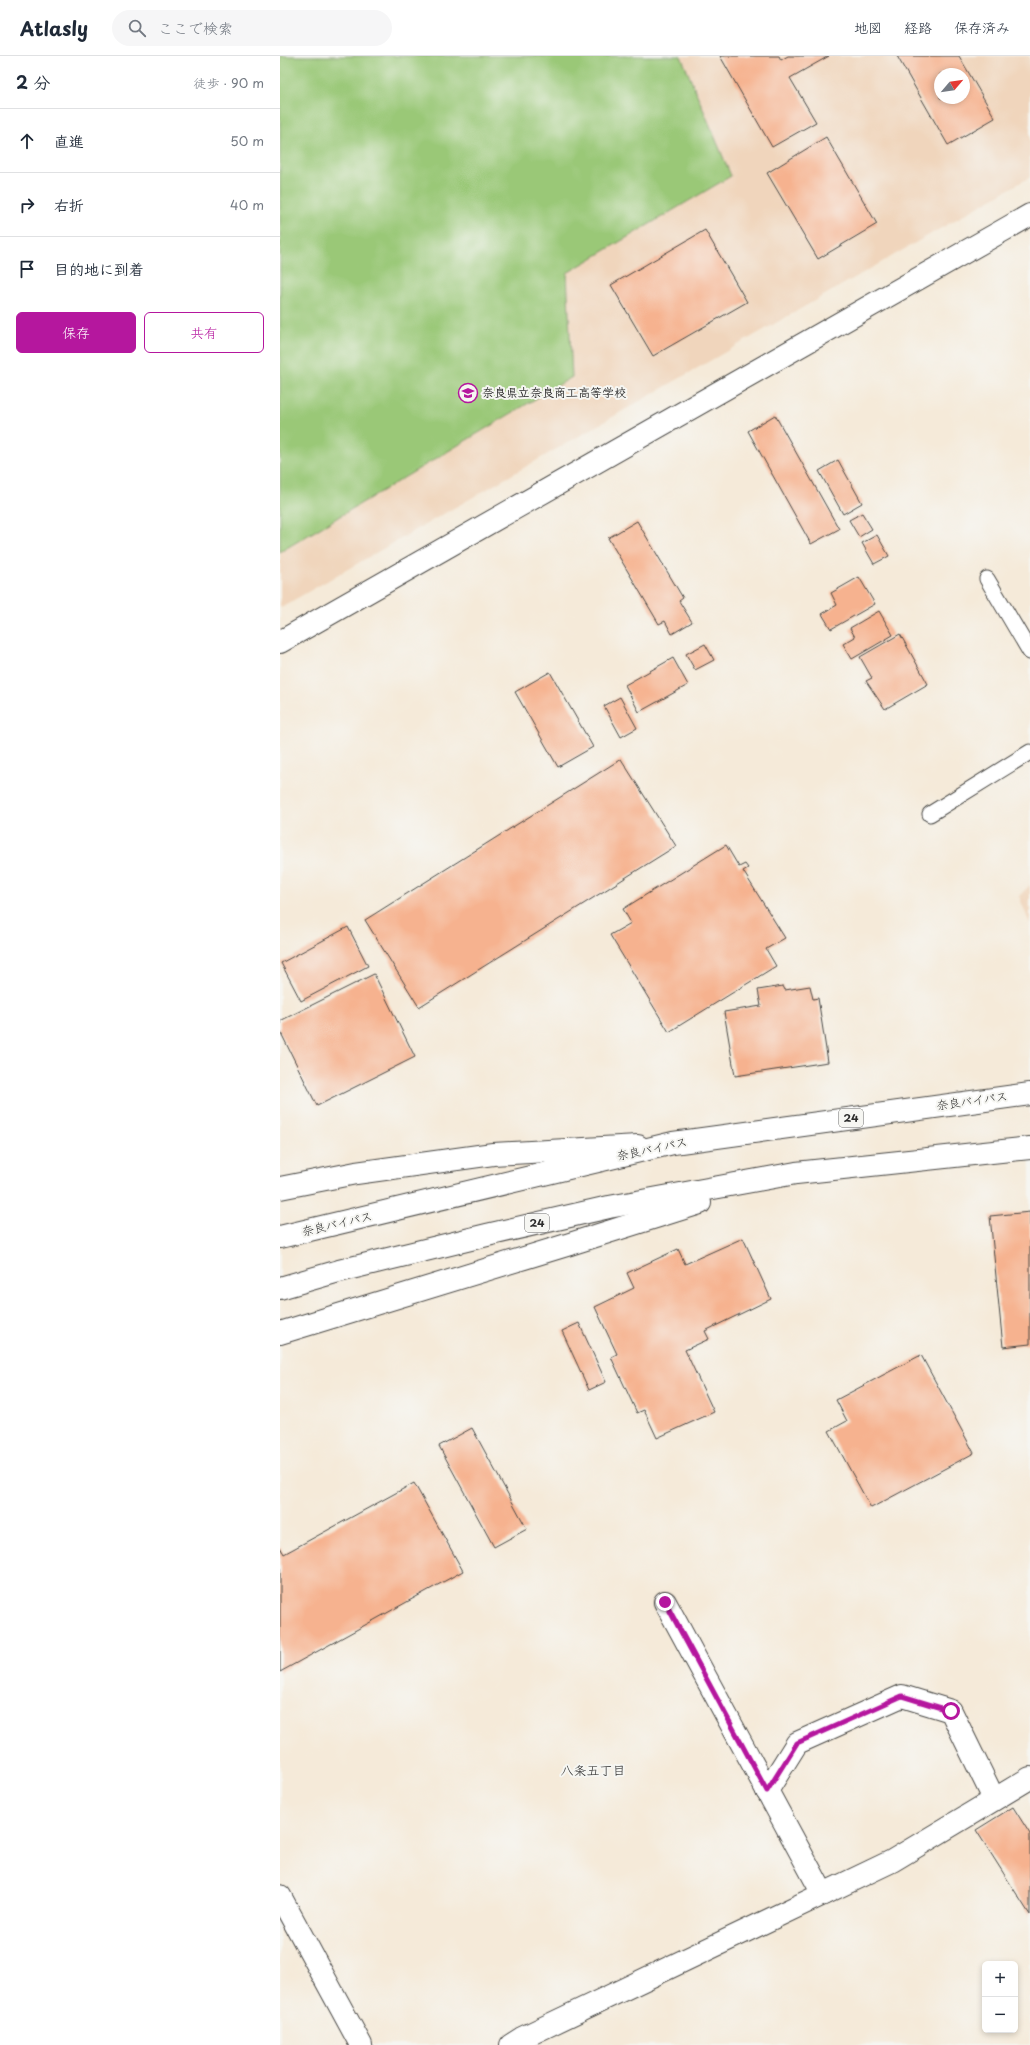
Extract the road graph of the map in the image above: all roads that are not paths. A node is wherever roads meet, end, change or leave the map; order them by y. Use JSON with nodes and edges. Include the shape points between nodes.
{"nodes":[{"id":1,"x":1030,"y":215,"type":"edge"},
{"id":2,"x":987,"y":579,"type":"dead end"},
{"id":3,"x":280,"y":642,"type":"edge"},
{"id":4,"x":1030,"y":652,"type":"edge"},
{"id":5,"x":1030,"y":752,"type":"edge"},
{"id":6,"x":930,"y":814,"type":"dead end"},
{"id":7,"x":1030,"y":1094,"type":"edge"},
{"id":8,"x":673,"y":1143,"type":"junction"},
{"id":9,"x":1030,"y":1148,"type":"edge"},
{"id":10,"x":796,"y":1173,"type":"junction"},
{"id":11,"x":280,"y":1188,"type":"edge"},
{"id":12,"x":280,"y":1237,"type":"edge"},
{"id":13,"x":280,"y":1288,"type":"edge"},
{"id":14,"x":280,"y":1333,"type":"edge"},
{"id":15,"x":665,"y":1602,"type":"dead end"},
{"id":16,"x":1030,"y":1778,"type":"edge"},
{"id":17,"x":767,"y":1791,"type":"junction"},
{"id":18,"x":994,"y":1799,"type":"junction"},
{"id":19,"x":823,"y":1894,"type":"junction"},
{"id":20,"x":280,"y":1896,"type":"edge"},
{"id":21,"x":362,"y":2045,"type":"edge"},
{"id":22,"x":512,"y":2045,"type":"edge"}],
"edges":[{"from":1,"to":3,"type":"main road"},
{"from":2,"to":4,"type":"lane"},
{"from":5,"to":6,"type":"lane"},
{"from":7,"to":8,"type":"main road","name":"奈良バイパス","number":"24"},
{"from":8,"to":11,"type":"main road","via":[[493,1154],[356,1173]]},
{"from":8,"to":12,"type":"main road","name":"奈良バイパス","number":"24"},
{"from":9,"to":10,"type":"main road","number":"24"},
{"from":10,"to":13,"type":"main road","number":"24","via":[[609,1207],[480,1236]]},
{"from":10,"to":14,"type":"main road"},
{"from":15,"to":17,"type":"main road"},
{"from":16,"to":18,"type":"main road"},
{"from":17,"to":18,"type":"main road","via":[[797,1743],[902,1696],[951,1711]]},
{"from":17,"to":19,"type":"main road"},
{"from":18,"to":19,"type":"main road","via":[[892,1861]]},
{"from":19,"to":22,"type":"main road"},
{"from":20,"to":21,"type":"main road"}]}
